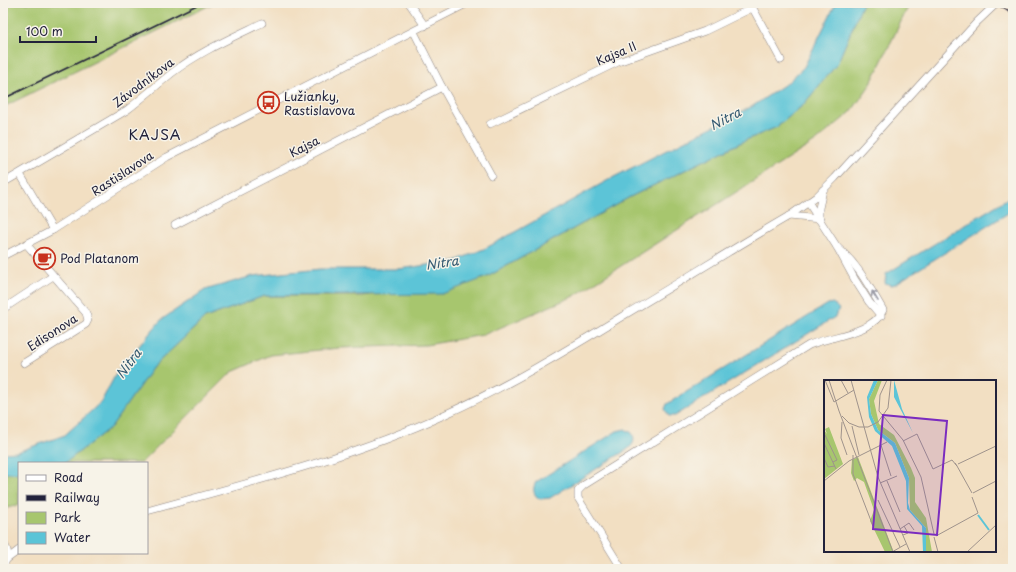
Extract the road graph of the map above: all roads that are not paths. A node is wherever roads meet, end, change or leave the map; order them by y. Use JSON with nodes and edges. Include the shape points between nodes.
{"nodes":[{"id":1,"x":409,"y":3,"type":"edge"},
{"id":2,"x":468,"y":3,"type":"edge"},
{"id":3,"x":997,"y":3,"type":"edge"},
{"id":4,"x":751,"y":5,"type":"edge"},
{"id":5,"x":262,"y":24,"type":"dead end"},
{"id":6,"x":425,"y":26,"type":"junction"},
{"id":7,"x":414,"y":32,"type":"junction"},
{"id":8,"x":781,"y":60,"type":"dead end"},
{"id":9,"x":442,"y":88,"type":"junction"},
{"id":10,"x":490,"y":124,"type":"dead end"},
{"id":11,"x":20,"y":174,"type":"junction"},
{"id":12,"x":491,"y":175,"type":"dead end"},
{"id":13,"x":3,"y":183,"type":"edge"},
{"id":14,"x":823,"y":190,"type":"junction"},
{"id":15,"x":808,"y":202,"type":"junction"},
{"id":16,"x":789,"y":216,"type":"junction"},
{"id":17,"x":820,"y":219,"type":"junction"},
{"id":18,"x":175,"y":225,"type":"dead end"},
{"id":19,"x":53,"y":230,"type":"junction"},
{"id":20,"x":27,"y":244,"type":"junction"},
{"id":21,"x":3,"y":256,"type":"edge"},
{"id":22,"x":53,"y":276,"type":"junction"},
{"id":23,"x":3,"y":308,"type":"edge"},
{"id":24,"x":24,"y":363,"type":"dead end"},
{"id":25,"x":148,"y":511,"type":"edge"},
{"id":26,"x":4,"y":545,"type":"edge"},
{"id":27,"x":18,"y":546,"type":"edge"},
{"id":28,"x":18,"y":551,"type":"edge"},
{"id":29,"x":5,"y":564,"type":"edge"},
{"id":30,"x":622,"y":569,"type":"edge"}],
"edges":[{"from":1,"to":6,"type":"street"},
{"from":2,"to":6,"type":"street","name":"Rastislavova"},
{"from":3,"to":14,"type":"street"},
{"from":4,"to":8,"type":"street"},
{"from":4,"to":10,"type":"street","name":"Kajsa II","via":[[705,31],[618,62]]},
{"from":5,"to":11,"type":"street","name":"Závodníkova","via":[[205,51],[172,73],[126,110]]},
{"from":6,"to":7,"type":"street","name":"Rastislavova"},
{"from":7,"to":9,"type":"street"},
{"from":7,"to":19,"type":"street","name":"Rastislavova","via":[[167,157]]},
{"from":9,"to":12,"type":"street"},
{"from":9,"to":18,"type":"street","name":"Kajsa"},
{"from":11,"to":13,"type":"street","name":"Závodníkova"},
{"from":11,"to":19,"type":"street"},
{"from":14,"to":15,"type":"street"},
{"from":14,"to":17,"type":"street","via":[[818,208]]},
{"from":15,"to":16,"type":"street"},
{"from":15,"to":17,"type":"street"},
{"from":16,"to":17,"type":"street"},
{"from":16,"to":25,"type":"street","via":[[583,340],[501,387],[445,414],[344,455]]},
{"from":17,"to":30,"type":"street","via":[[844,263],[881,316],[859,330],[809,345],[584,485],[578,491],[578,498]]},
{"from":19,"to":20,"type":"street","name":"Rastislavova"},
{"from":20,"to":21,"type":"street","name":"Rastislavova"},
{"from":20,"to":22,"type":"street","name":"Edisonova"},
{"from":22,"to":23,"type":"street"},
{"from":22,"to":24,"type":"street","name":"Edisonova","via":[[86,312],[88,320],[86,324]]},
{"from":26,"to":27,"type":"street"},
{"from":26,"to":29,"type":"street"},
{"from":28,"to":29,"type":"street"}]}
